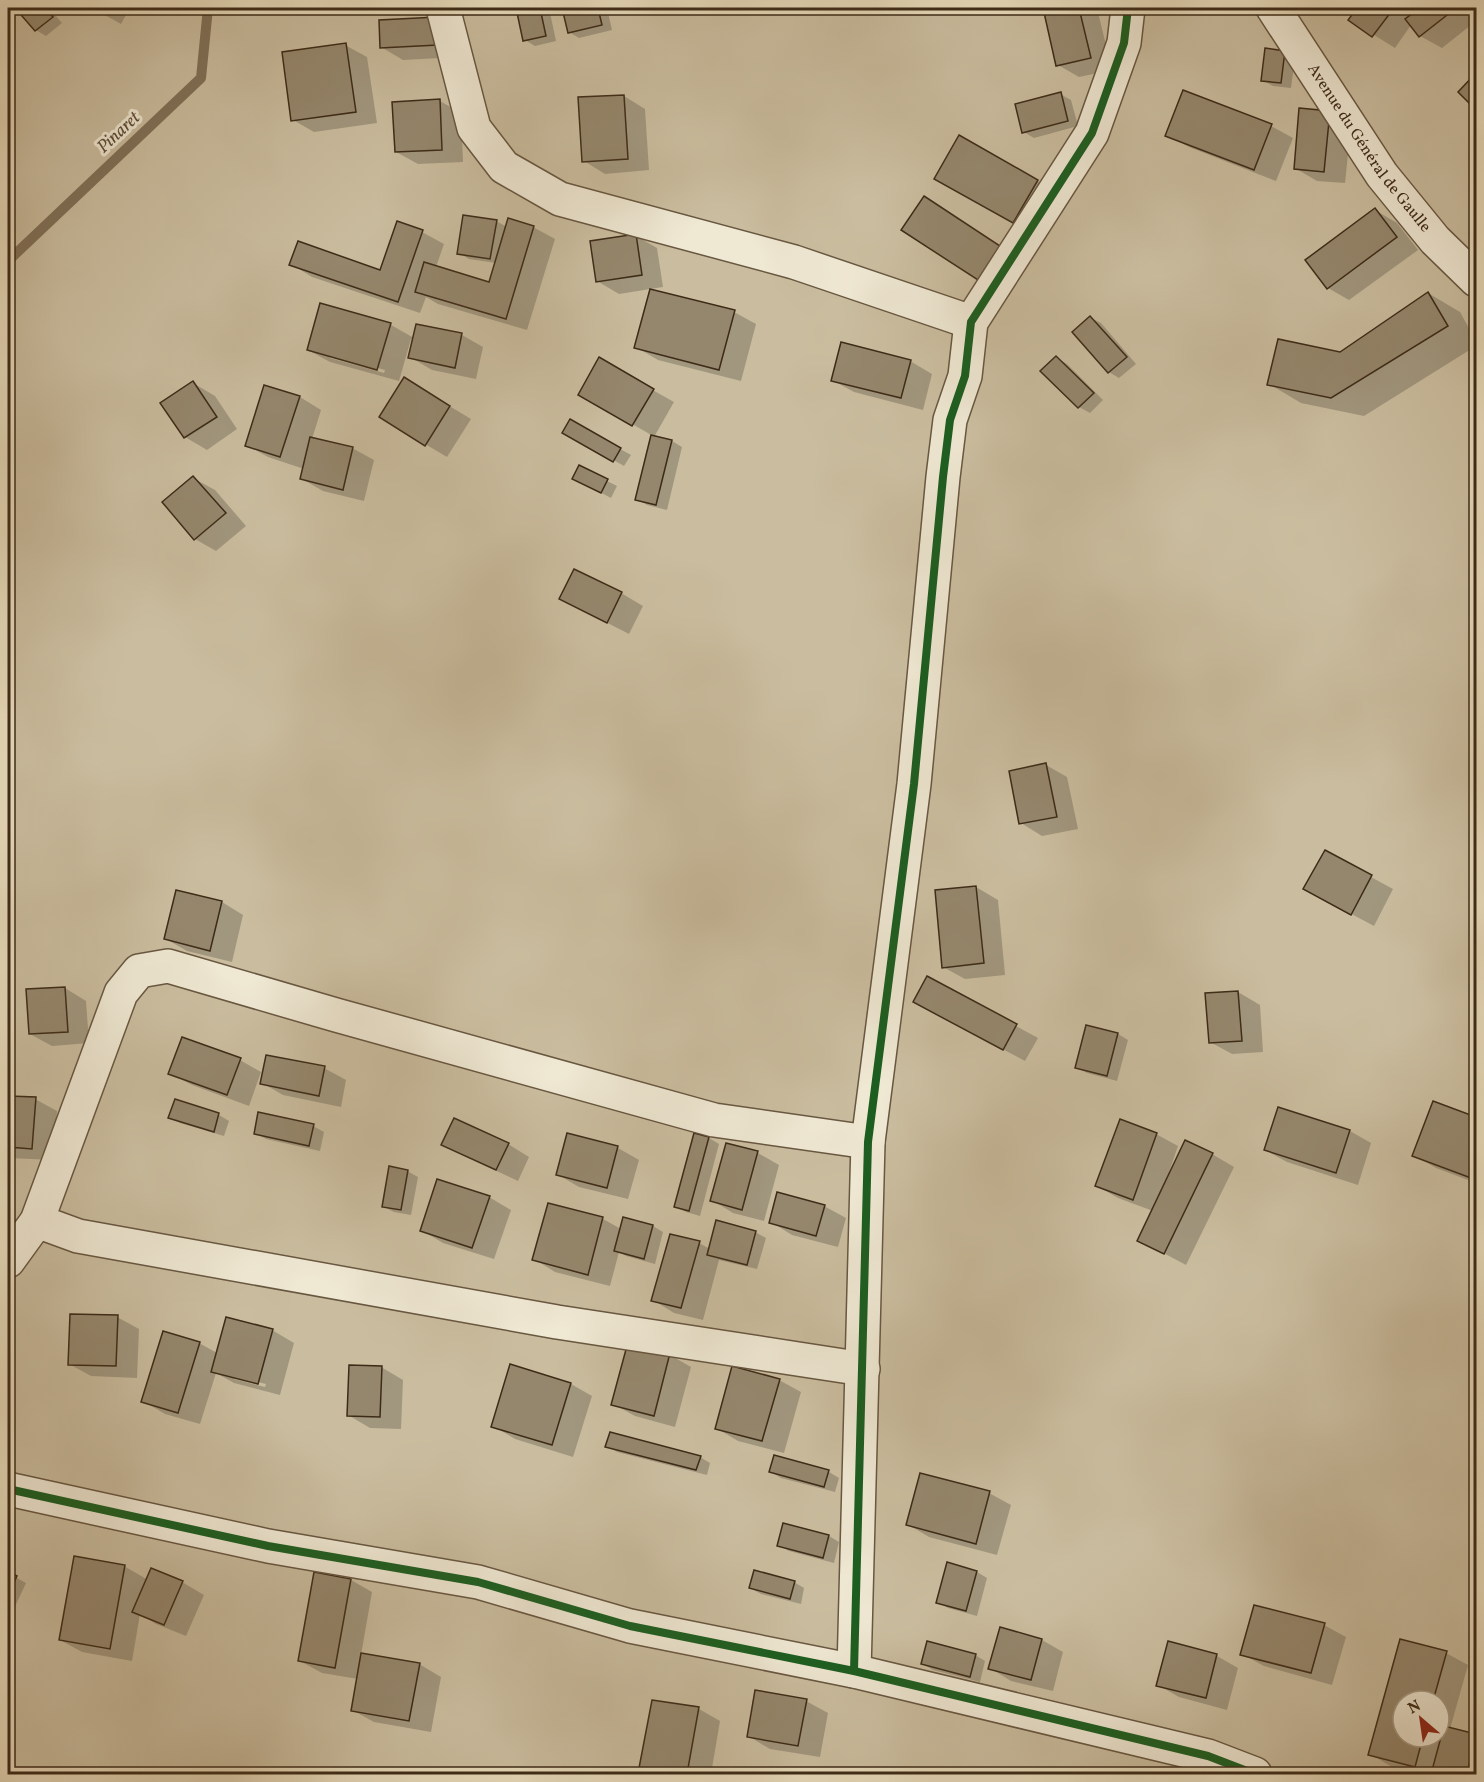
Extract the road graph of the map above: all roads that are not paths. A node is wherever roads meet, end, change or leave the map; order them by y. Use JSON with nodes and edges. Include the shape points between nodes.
{"nodes":[{"id":1,"x":443,"y":8,"type":"edge"},
{"id":2,"x":1128,"y":8,"type":"edge"},
{"id":3,"x":1273,"y":8,"type":"edge"},
{"id":4,"x":1476,"y":279,"type":"edge"},
{"id":5,"x":971,"y":322,"type":"junction"},
{"id":6,"x":868,"y":1142,"type":"junction"},
{"id":7,"x":37,"y":1221,"type":"junction"},
{"id":8,"x":8,"y":1261,"type":"edge"},
{"id":9,"x":863,"y":1369,"type":"junction"},
{"id":10,"x":8,"y":1489,"type":"edge"},
{"id":11,"x":854,"y":1671,"type":"junction"},
{"id":12,"x":1206,"y":1765,"type":"edge"},
{"id":13,"x":1255,"y":1774,"type":"edge"}],
"edges":[{"from":1,"to":5,"type":"street","via":[[474,128],[504,167],[560,199],[794,262]]},
{"from":2,"to":5,"type":"street","via":[[1124,43],[1092,133]]},
{"from":3,"to":4,"type":"street","name":"Avenue du Général de Gaulle","via":[[1382,175],[1435,240]]},
{"from":5,"to":6,"type":"street","via":[[965,376],[950,420],[914,784]]},
{"from":6,"to":7,"type":"street","via":[[714,1120],[168,966],[139,971],[121,993]]},
{"from":6,"to":9,"type":"street"},
{"from":7,"to":8,"type":"street"},
{"from":7,"to":9,"type":"street","via":[[78,1236],[558,1322]]},
{"from":9,"to":11,"type":"street"},
{"from":10,"to":11,"type":"street","via":[[268,1546],[478,1582],[630,1626]]},
{"from":11,"to":12,"type":"street"},
{"from":12,"to":13,"type":"street"}]}
